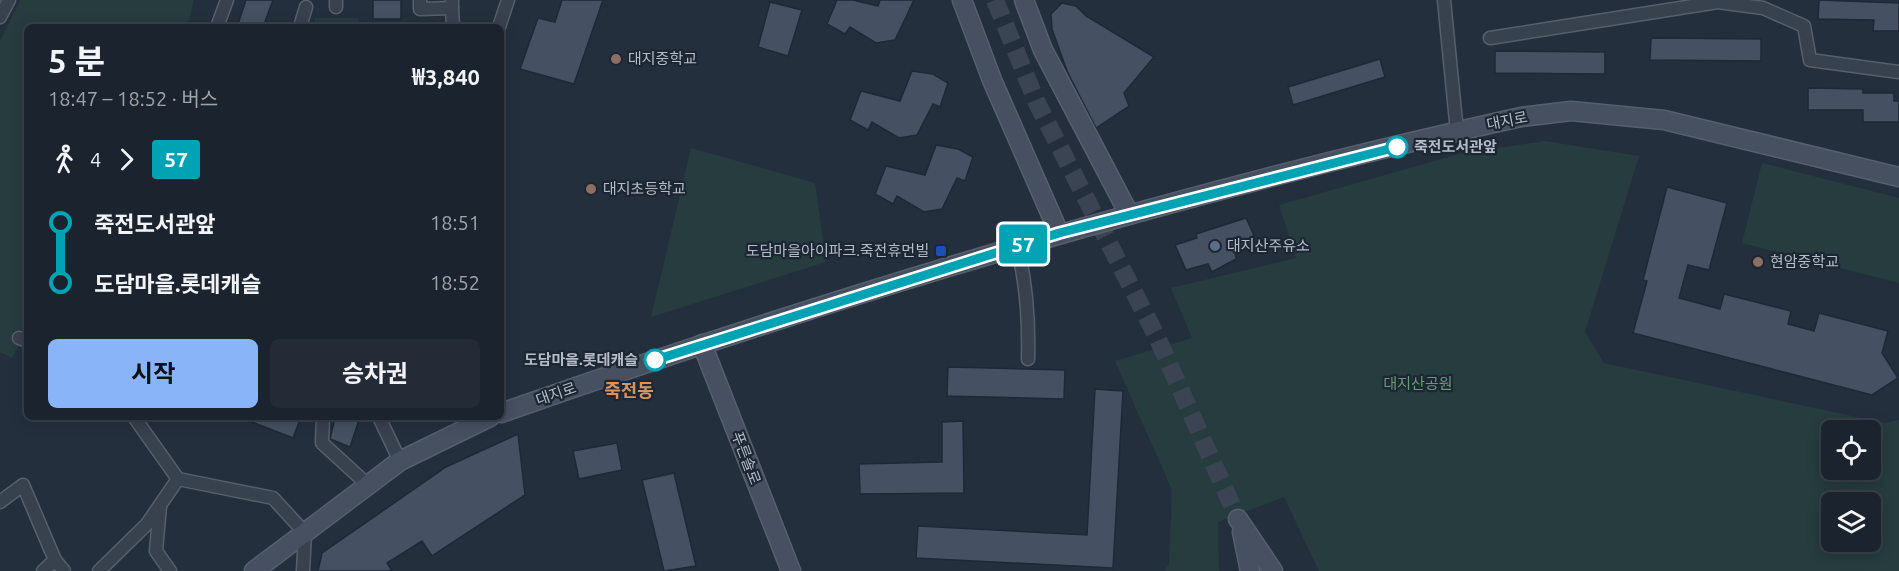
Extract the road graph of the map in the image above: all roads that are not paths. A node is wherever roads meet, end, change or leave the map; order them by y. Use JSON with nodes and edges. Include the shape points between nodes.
{"nodes":[{"id":1,"x":9,"y":0,"type":"edge"},
{"id":2,"x":227,"y":0,"type":"edge"},
{"id":3,"x":420,"y":0,"type":"edge"},
{"id":4,"x":508,"y":0,"type":"edge"},
{"id":5,"x":962,"y":0,"type":"edge"},
{"id":6,"x":1024,"y":0,"type":"edge"},
{"id":7,"x":1444,"y":0,"type":"edge"},
{"id":8,"x":452,"y":4,"type":"edge"},
{"id":9,"x":306,"y":7,"type":"dead end"},
{"id":10,"x":0,"y":17,"type":"edge"},
{"id":11,"x":218,"y":24,"type":"edge"},
{"id":12,"x":301,"y":24,"type":"edge"},
{"id":13,"x":453,"y":24,"type":"edge"},
{"id":14,"x":500,"y":24,"type":"edge"},
{"id":15,"x":1490,"y":38,"type":"dead end"},
{"id":16,"x":1899,"y":72,"type":"edge"},
{"id":17,"x":1457,"y":132,"type":"junction"},
{"id":18,"x":1899,"y":177,"type":"edge"},
{"id":19,"x":1129,"y":214,"type":"junction"},
{"id":20,"x":1059,"y":233,"type":"junction"},
{"id":21,"x":1017,"y":246,"type":"junction"},
{"id":22,"x":702,"y":344,"type":"junction"},
{"id":23,"x":1028,"y":359,"type":"dead end"},
{"id":24,"x":504,"y":412,"type":"edge"},
{"id":25,"x":136,"y":420,"type":"edge"},
{"id":26,"x":323,"y":420,"type":"edge"},
{"id":27,"x":380,"y":420,"type":"edge"},
{"id":28,"x":484,"y":420,"type":"edge"},
{"id":29,"x":400,"y":461,"type":"junction"},
{"id":30,"x":178,"y":479,"type":"junction"},
{"id":31,"x":368,"y":484,"type":"junction"},
{"id":32,"x":0,"y":502,"type":"edge"},
{"id":33,"x":160,"y":505,"type":"junction"},
{"id":34,"x":1239,"y":519,"type":"junction"},
{"id":35,"x":305,"y":533,"type":"junction"},
{"id":36,"x":56,"y":560,"type":"junction"},
{"id":37,"x":43,"y":571,"type":"edge"},
{"id":38,"x":64,"y":571,"type":"edge"},
{"id":39,"x":99,"y":571,"type":"edge"},
{"id":40,"x":170,"y":571,"type":"edge"},
{"id":41,"x":254,"y":571,"type":"edge"},
{"id":42,"x":303,"y":571,"type":"edge"},
{"id":43,"x":790,"y":571,"type":"edge"},
{"id":44,"x":1250,"y":571,"type":"edge"},
{"id":45,"x":1259,"y":571,"type":"edge"},
{"id":46,"x":1273,"y":571,"type":"edge"}],
"edges":[{"from":1,"to":10,"type":"street"},
{"from":2,"to":11,"type":"street"},
{"from":3,"to":8,"type":"street","via":[[420,9]]},
{"from":4,"to":14,"type":"street"},
{"from":5,"to":20,"type":"street","via":[[992,80]]},
{"from":6,"to":19,"type":"street","via":[[1043,50]]},
{"from":7,"to":17,"type":"street"},
{"from":8,"to":13,"type":"street"},
{"from":9,"to":12,"type":"street"},
{"from":15,"to":16,"type":"street","via":[[1718,2],[1763,8],[1803,26],[1810,60]]},
{"from":17,"to":18,"type":"street","name":"대지로","via":[[1521,117],[1571,111],[1617,114],[1664,120]]},
{"from":17,"to":19,"type":"street","name":"대지로"},
{"from":19,"to":20,"type":"street","name":"대지로"},
{"from":20,"to":21,"type":"street","name":"대지로"},
{"from":21,"to":22,"type":"street","name":"대지로"},
{"from":21,"to":23,"type":"street","via":[[1026,279]]},
{"from":22,"to":24,"type":"street","name":"대지로"},
{"from":22,"to":43,"type":"street","name":"푸른솔로"},
{"from":25,"to":30,"type":"street"},
{"from":26,"to":31,"type":"street","via":[[322,443]]},
{"from":27,"to":29,"type":"street"},
{"from":28,"to":29,"type":"street"},
{"from":29,"to":31,"type":"street"},
{"from":30,"to":33,"type":"street"},
{"from":30,"to":35,"type":"street","via":[[273,498]]},
{"from":31,"to":35,"type":"street"},
{"from":32,"to":36,"type":"street","via":[[23,485]]},
{"from":33,"to":39,"type":"street","via":[[147,524]]},
{"from":33,"to":40,"type":"street","via":[[156,551]]},
{"from":34,"to":44,"type":"street"},
{"from":34,"to":45,"type":"street"},
{"from":34,"to":46,"type":"street"},
{"from":35,"to":41,"type":"street"},
{"from":35,"to":42,"type":"street"},
{"from":36,"to":37,"type":"street"},
{"from":36,"to":38,"type":"street"}]}
